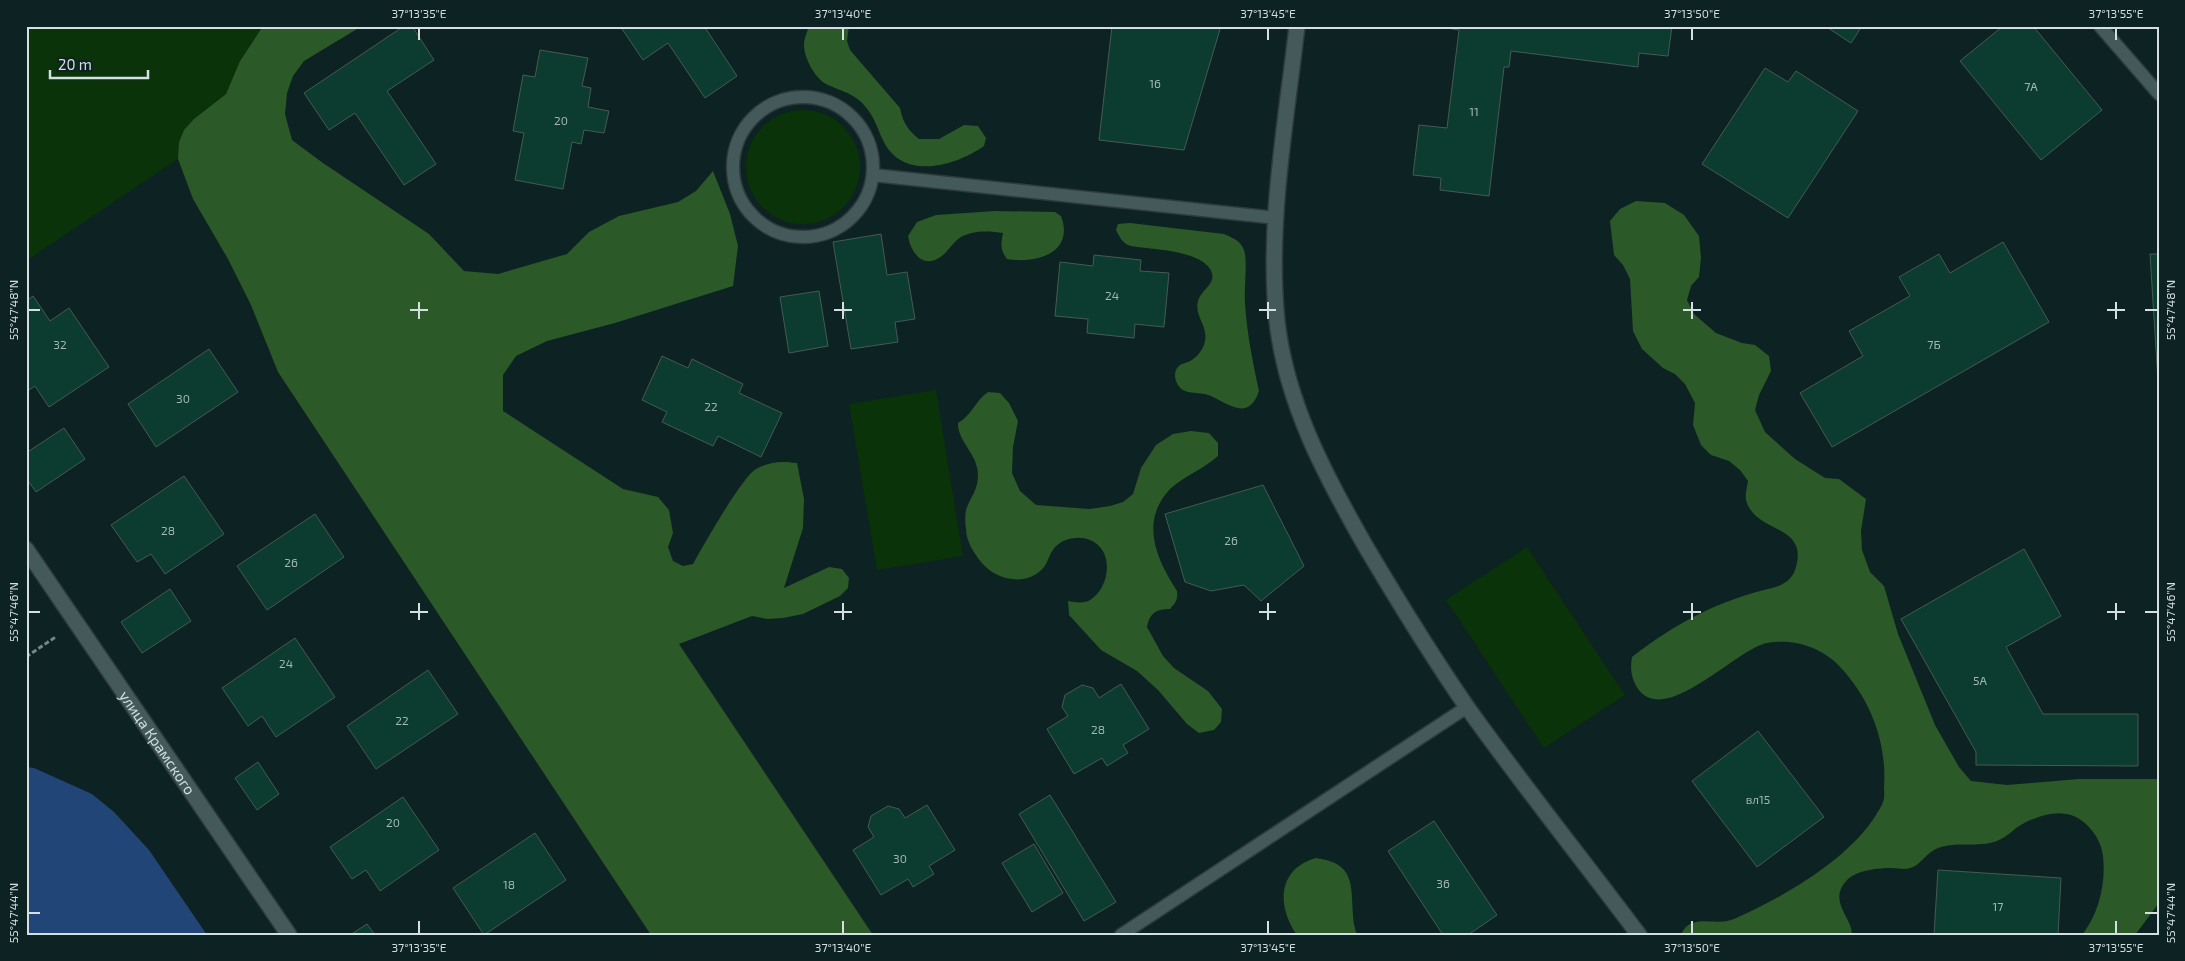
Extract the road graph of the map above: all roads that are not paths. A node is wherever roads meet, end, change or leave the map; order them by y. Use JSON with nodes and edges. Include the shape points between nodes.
{"nodes":[{"id":1,"x":1297,"y":26,"type":"edge"},
{"id":2,"x":2100,"y":26,"type":"edge"},
{"id":3,"x":2159,"y":94,"type":"edge"},
{"id":4,"x":874,"y":175,"type":"junction"},
{"id":5,"x":1276,"y":218,"type":"junction"},
{"id":6,"x":26,"y":549,"type":"edge"},
{"id":7,"x":1467,"y":707,"type":"junction"},
{"id":8,"x":288,"y":935,"type":"edge"},
{"id":9,"x":1120,"y":935,"type":"edge"},
{"id":10,"x":1639,"y":935,"type":"edge"}],
"edges":[{"from":1,"to":5,"type":"street"},
{"from":2,"to":3,"type":"lane"},
{"from":4,"to":4,"type":"lane","via":[[873,153],[865,132],[851,115],[833,103],[812,97],[790,98],[769,105],[751,119],[739,137],[733,158],[734,180],[742,201],[755,218],[774,231],[795,237],[817,236],[838,228],[855,215],[867,197]]},
{"from":4,"to":5,"type":"lane"},
{"from":5,"to":7,"type":"street","via":[[1274,280],[1277,324],[1297,406],[1314,451],[1390,589]]},
{"from":6,"to":8,"type":"street","name":"улица Крамского"},
{"from":7,"to":9,"type":"lane"},
{"from":7,"to":10,"type":"street"}]}
